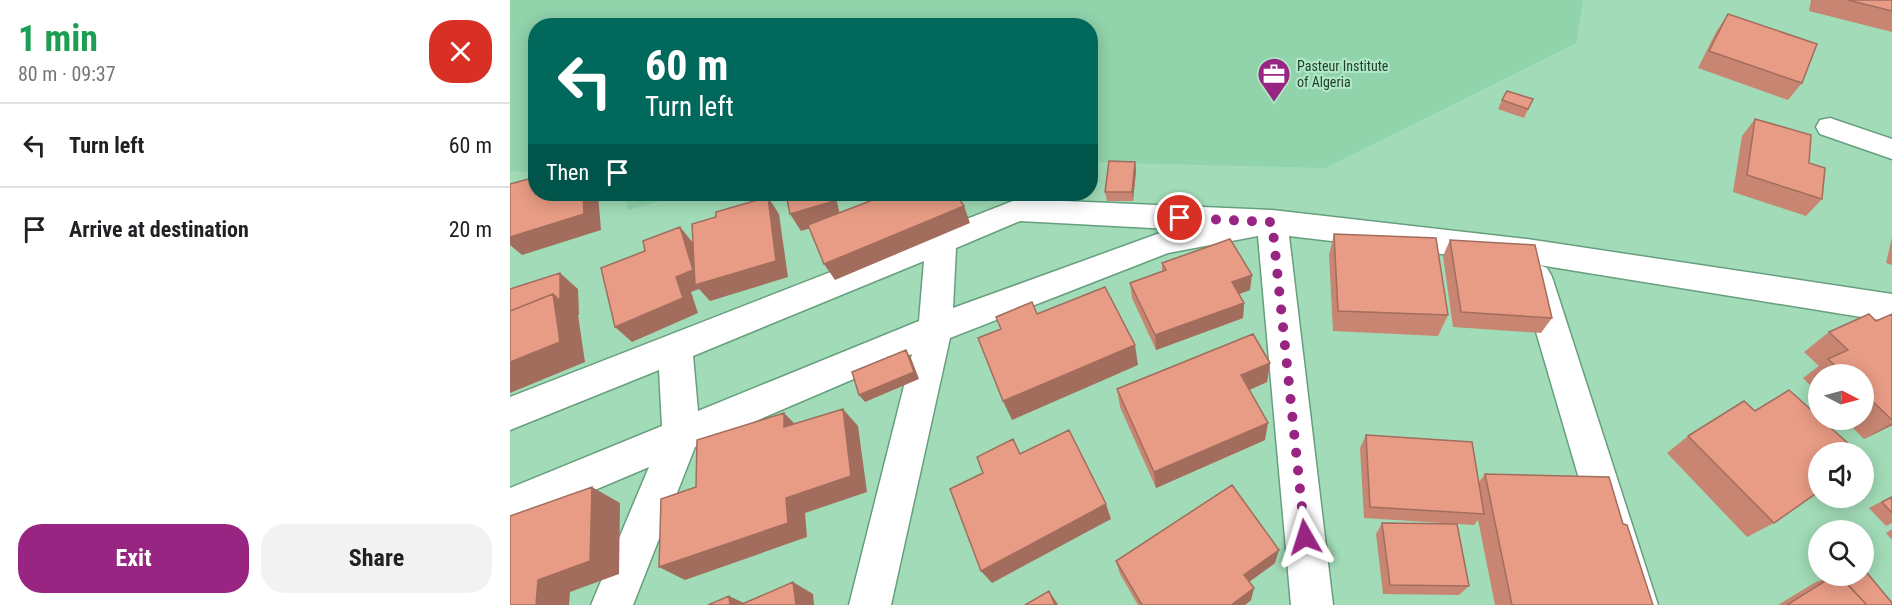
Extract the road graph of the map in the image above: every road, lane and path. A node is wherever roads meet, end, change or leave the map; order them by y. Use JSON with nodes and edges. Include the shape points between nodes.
{"nodes":[{"id":1,"x":1830,"y":127,"type":"dead end"},
{"id":2,"x":1892,"y":149,"type":"edge"},
{"id":3,"x":1272,"y":222,"type":"junction"},
{"id":4,"x":941,"y":242,"type":"junction"},
{"id":5,"x":1527,"y":251,"type":"junction"},
{"id":6,"x":1892,"y":308,"type":"edge"},
{"id":7,"x":935,"y":329,"type":"junction"},
{"id":8,"x":675,"y":349,"type":"junction"},
{"id":9,"x":510,"y":414,"type":"edge"},
{"id":10,"x":681,"y":435,"type":"junction"},
{"id":11,"x":510,"y":507,"type":"edge"},
{"id":12,"x":612,"y":605,"type":"edge"},
{"id":13,"x":870,"y":605,"type":"edge"},
{"id":14,"x":1312,"y":605,"type":"edge"},
{"id":15,"x":1637,"y":605,"type":"edge"}],
"edges":[{"from":1,"to":2,"type":"street"},
{"from":3,"to":4,"type":"street","via":[[1018,210]]},
{"from":3,"to":5,"type":"street"},
{"from":3,"to":7,"type":"street","via":[[1164,242]]},
{"from":3,"to":14,"type":"street"},
{"from":4,"to":7,"type":"street"},
{"from":4,"to":8,"type":"street"},
{"from":5,"to":6,"type":"street"},
{"from":5,"to":15,"type":"street"},
{"from":7,"to":10,"type":"street"},
{"from":7,"to":13,"type":"street"},
{"from":8,"to":9,"type":"street"},
{"from":8,"to":10,"type":"street"},
{"from":10,"to":11,"type":"street"},
{"from":10,"to":12,"type":"street"}]}
